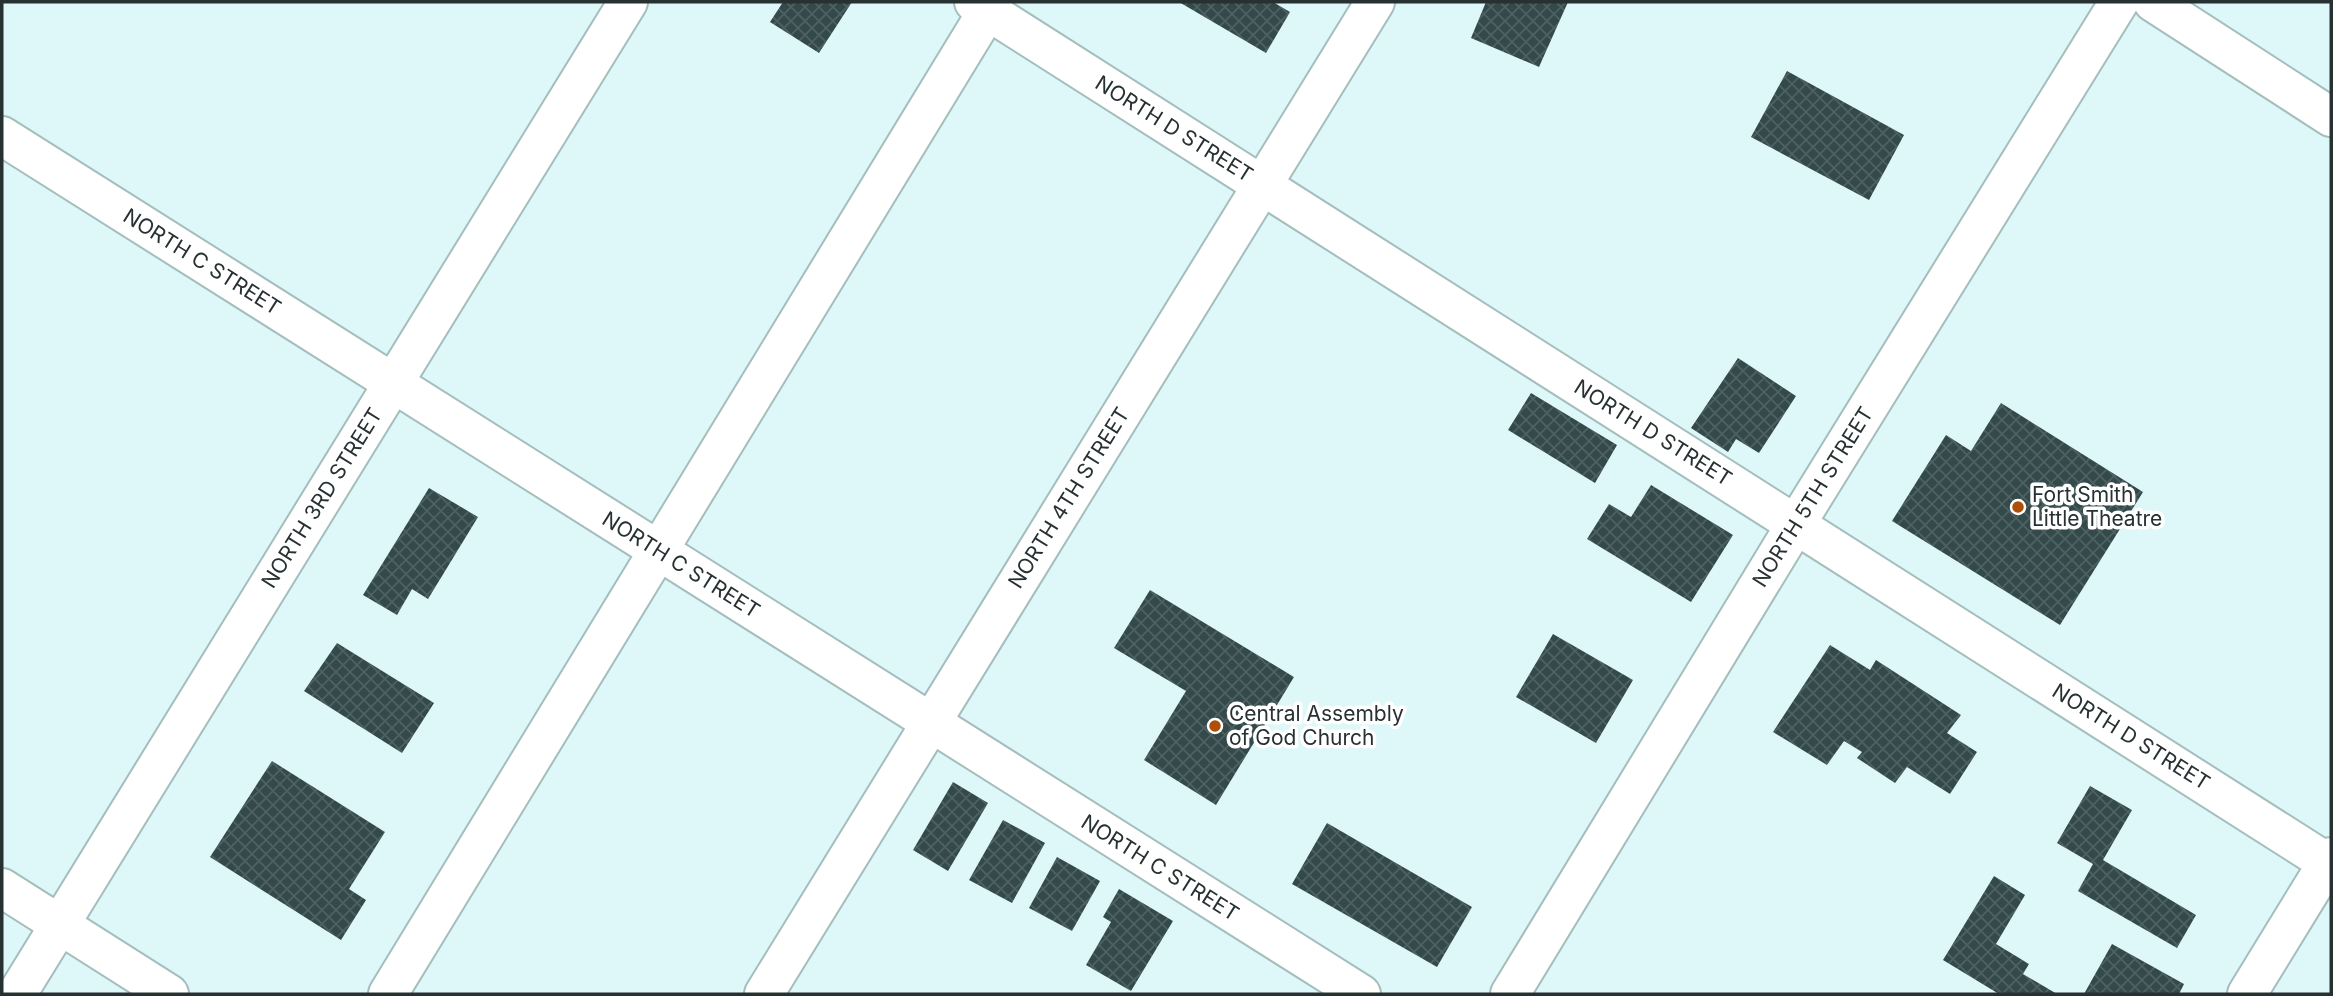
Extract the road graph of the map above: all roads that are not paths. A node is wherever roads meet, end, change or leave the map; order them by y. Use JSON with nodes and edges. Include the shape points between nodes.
{"nodes":[{"id":1,"x":628,"y":2,"type":"edge"},
{"id":2,"x":1375,"y":2,"type":"edge"},
{"id":3,"x":2119,"y":2,"type":"edge"},
{"id":4,"x":2153,"y":2,"type":"edge"},
{"id":5,"x":985,"y":5,"type":"edge"},
{"id":6,"x":2331,"y":117,"type":"edge"},
{"id":7,"x":2,"y":136,"type":"edge"},
{"id":8,"x":1262,"y":185,"type":"junction"},
{"id":9,"x":393,"y":383,"type":"junction"},
{"id":10,"x":1796,"y":524,"type":"junction"},
{"id":11,"x":657,"y":551,"type":"junction"},
{"id":12,"x":931,"y":723,"type":"junction"},
{"id":13,"x":2330,"y":861,"type":"edge"},
{"id":14,"x":2,"y":888,"type":"edge"},
{"id":15,"x":59,"y":925,"type":"junction"},
{"id":16,"x":17,"y":994,"type":"edge"},
{"id":17,"x":169,"y":994,"type":"edge"},
{"id":18,"x":388,"y":994,"type":"edge"},
{"id":19,"x":764,"y":994,"type":"edge"},
{"id":20,"x":1360,"y":994,"type":"edge"},
{"id":21,"x":1510,"y":994,"type":"edge"},
{"id":22,"x":2247,"y":994,"type":"edge"}],
"edges":[{"from":1,"to":9,"type":"street","name":"NORTH 3RD STREET"},
{"from":2,"to":8,"type":"street","name":"NORTH 4TH STREET"},
{"from":3,"to":10,"type":"street","name":"NORTH 5TH STREET"},
{"from":4,"to":6,"type":"street"},
{"from":5,"to":8,"type":"street","name":"NORTH D STREET"},
{"from":5,"to":11,"type":"street"},
{"from":7,"to":9,"type":"street","name":"NORTH C STREET"},
{"from":8,"to":10,"type":"street","name":"NORTH D STREET"},
{"from":8,"to":12,"type":"street","name":"NORTH 4TH STREET"},
{"from":9,"to":11,"type":"street","name":"NORTH C STREET"},
{"from":9,"to":15,"type":"street","name":"NORTH 3RD STREET"},
{"from":10,"to":13,"type":"street","name":"NORTH D STREET"},
{"from":10,"to":21,"type":"street","name":"NORTH 5TH STREET"},
{"from":11,"to":12,"type":"street","name":"NORTH C STREET"},
{"from":11,"to":18,"type":"street"},
{"from":12,"to":19,"type":"street","name":"NORTH 4TH STREET"},
{"from":12,"to":20,"type":"street","name":"NORTH C STREET"},
{"from":13,"to":22,"type":"street"},
{"from":14,"to":15,"type":"street"},
{"from":15,"to":16,"type":"street","name":"NORTH 3RD STREET"},
{"from":15,"to":17,"type":"street"}]}
